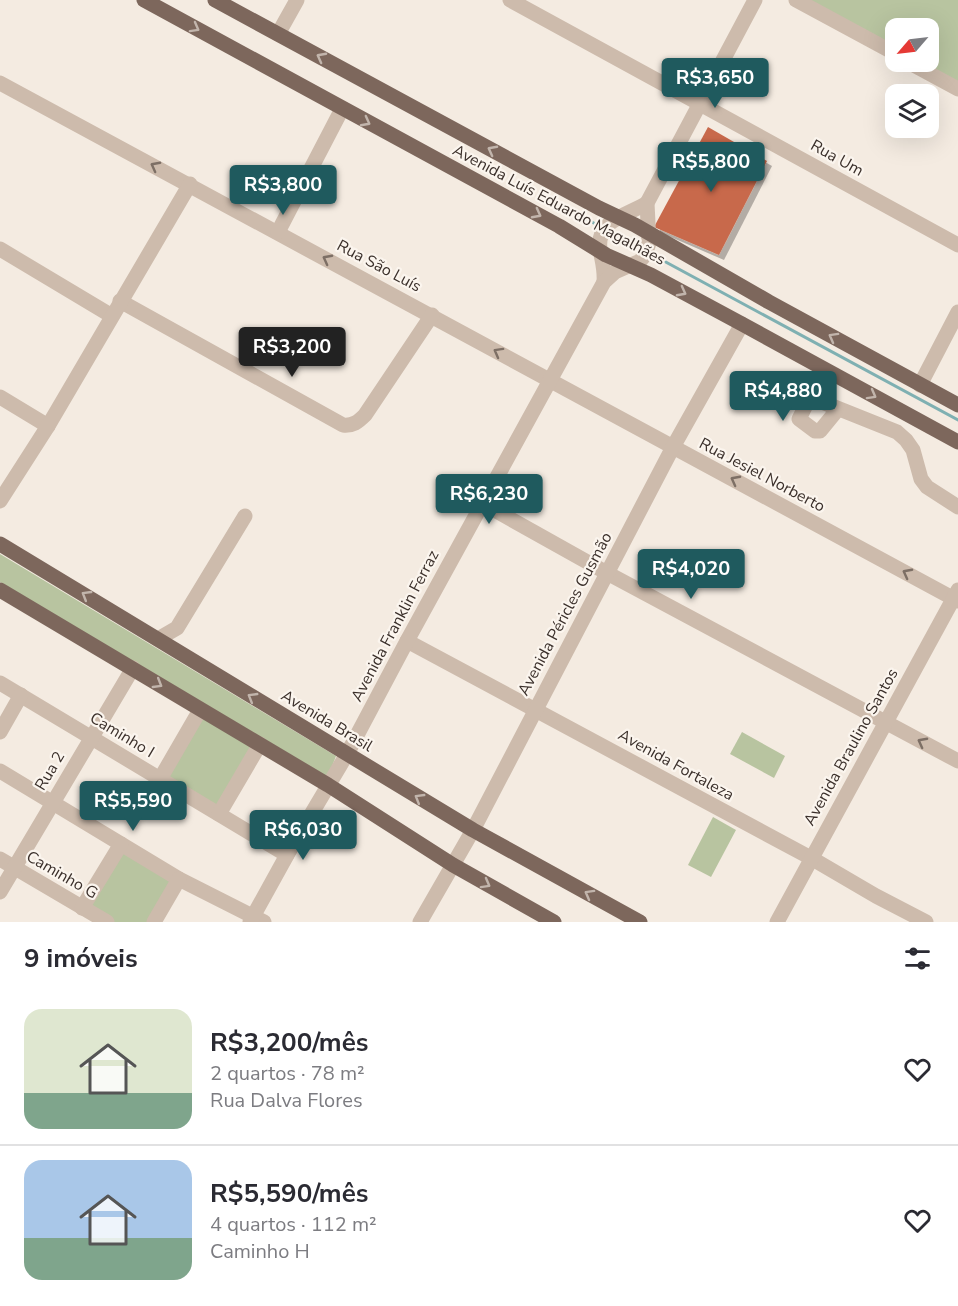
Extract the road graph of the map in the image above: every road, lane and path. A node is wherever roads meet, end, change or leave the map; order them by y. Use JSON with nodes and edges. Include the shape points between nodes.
{"nodes":[{"id":1,"x":144,"y":0,"type":"edge"},
{"id":2,"x":215,"y":0,"type":"edge"},
{"id":3,"x":297,"y":0,"type":"edge"},
{"id":4,"x":510,"y":0,"type":"edge"},
{"id":5,"x":755,"y":0,"type":"edge"},
{"id":6,"x":796,"y":0,"type":"edge"},
{"id":7,"x":278,"y":34,"type":"junction"},
{"id":8,"x":885,"y":48,"type":"edge"},
{"id":9,"x":927,"y":72,"type":"edge"},
{"id":10,"x":0,"y":83,"type":"edge"},
{"id":11,"x":958,"y":89,"type":"edge"},
{"id":12,"x":699,"y":103,"type":"junction"},
{"id":13,"x":342,"y":109,"type":"junction"},
{"id":14,"x":189,"y":184,"type":"junction"},
{"id":15,"x":647,"y":203,"type":"junction"},
{"id":16,"x":615,"y":219,"type":"junction"},
{"id":17,"x":278,"y":232,"type":"junction"},
{"id":18,"x":648,"y":238,"type":"junction"},
{"id":19,"x":958,"y":245,"type":"edge"},
{"id":20,"x":600,"y":247,"type":"junction"},
{"id":21,"x":0,"y":249,"type":"edge"},
{"id":22,"x":635,"y":264,"type":"junction"},
{"id":23,"x":604,"y":282,"type":"junction"},
{"id":24,"x":120,"y":301,"type":"junction"},
{"id":25,"x":958,"y":312,"type":"edge"},
{"id":26,"x":432,"y":315,"type":"junction"},
{"id":27,"x":112,"y":316,"type":"junction"},
{"id":28,"x":742,"y":324,"type":"junction"},
{"id":29,"x":549,"y":380,"type":"junction"},
{"id":30,"x":920,"y":384,"type":"junction"},
{"id":31,"x":0,"y":398,"type":"edge"},
{"id":32,"x":958,"y":405,"type":"edge"},
{"id":33,"x":838,"y":410,"type":"dead end"},
{"id":34,"x":48,"y":426,"type":"junction"},
{"id":35,"x":958,"y":442,"type":"edge"},
{"id":36,"x":673,"y":447,"type":"junction"},
{"id":37,"x":0,"y":501,"type":"edge"},
{"id":38,"x":482,"y":503,"type":"junction"},
{"id":39,"x":958,"y":507,"type":"edge"},
{"id":40,"x":245,"y":516,"type":"dead end"},
{"id":41,"x":0,"y":544,"type":"edge"},
{"id":42,"x":607,"y":573,"type":"junction"},
{"id":43,"x":0,"y":590,"type":"edge"},
{"id":44,"x":957,"y":596,"type":"edge"},
{"id":45,"x":177,"y":628,"type":"junction"},
{"id":46,"x":158,"y":639,"type":"junction"},
{"id":47,"x":407,"y":641,"type":"junction"},
{"id":48,"x":180,"y":654,"type":"junction"},
{"id":49,"x":133,"y":668,"type":"junction"},
{"id":50,"x":0,"y":683,"type":"edge"},
{"id":51,"x":21,"y":695,"type":"junction"},
{"id":52,"x":536,"y":708,"type":"junction"},
{"id":53,"x":200,"y":710,"type":"junction"},
{"id":54,"x":885,"y":722,"type":"junction"},
{"id":55,"x":0,"y":732,"type":"edge"},
{"id":56,"x":91,"y":737,"type":"junction"},
{"id":57,"x":260,"y":744,"type":"junction"},
{"id":58,"x":347,"y":754,"type":"junction"},
{"id":59,"x":958,"y":761,"type":"edge"},
{"id":60,"x":0,"y":771,"type":"edge"},
{"id":61,"x":160,"y":779,"type":"junction"},
{"id":62,"x":328,"y":785,"type":"junction"},
{"id":63,"x":52,"y":802,"type":"junction"},
{"id":64,"x":219,"y":814,"type":"junction"},
{"id":65,"x":473,"y":830,"type":"junction"},
{"id":66,"x":121,"y":844,"type":"junction"},
{"id":67,"x":287,"y":855,"type":"junction"},
{"id":68,"x":811,"y":858,"type":"junction"},
{"id":69,"x":0,"y":859,"type":"edge"},
{"id":70,"x":453,"y":865,"type":"junction"},
{"id":71,"x":14,"y":868,"type":"junction"},
{"id":72,"x":179,"y":879,"type":"junction"},
{"id":73,"x":0,"y":892,"type":"edge"},
{"id":74,"x":82,"y":908,"type":"junction"},
{"id":75,"x":256,"y":920,"type":"edge"},
{"id":76,"x":107,"y":922,"type":"edge"},
{"id":77,"x":154,"y":922,"type":"edge"},
{"id":78,"x":420,"y":922,"type":"edge"},
{"id":79,"x":554,"y":922,"type":"edge"},
{"id":80,"x":640,"y":922,"type":"edge"},
{"id":81,"x":777,"y":922,"type":"edge"},
{"id":82,"x":926,"y":922,"type":"edge"}],
"edges":[{"from":1,"to":13,"type":"main road","name":"Avenida Luís Eduardo Magalhães","one_way":true},
{"from":2,"to":7,"type":"main road","name":"Avenida Luís Eduardo Magalhães"},
{"from":3,"to":7,"type":"street"},
{"from":4,"to":12,"type":"street","name":"Rua Um"},
{"from":5,"to":12,"type":"street"},
{"from":6,"to":8,"type":"street"},
{"from":16,"to":7,"type":"main road","name":"Avenida Luís Eduardo Magalhães","one_way":true},
{"from":9,"to":11,"type":"street"},
{"from":14,"to":10,"type":"street","name":"Rua São Luís","one_way":true},
{"from":12,"to":15,"type":"street"},
{"from":12,"to":19,"type":"street","name":"Rua Um"},
{"from":13,"to":17,"type":"street"},
{"from":13,"to":20,"type":"main road","name":"Avenida Luís Eduardo Magalhães","one_way":true},
{"from":14,"to":17,"type":"street","name":"Rua São Luís"},
{"from":14,"to":24,"type":"street"},
{"from":15,"to":16,"type":"street"},
{"from":15,"to":18,"type":"street"},
{"from":16,"to":18,"type":"main road","name":"Avenida Luís Eduardo Magalhães"},
{"from":16,"to":20,"type":"street","via":[[603,230]]},
{"from":26,"to":17,"type":"street","name":"Rua São Luís","one_way":true},
{"from":18,"to":22,"type":"street","via":[[648,249]]},
{"from":30,"to":18,"type":"main road","name":"Avenida Luís Eduardo Magalhães","one_way":true},
{"from":20,"to":22,"type":"main road","name":"Avenida Luís Eduardo Magalhães"},
{"from":20,"to":23,"type":"street"},
{"from":21,"to":27,"type":"street"},
{"from":22,"to":23,"type":"street","via":[[615,272]]},
{"from":22,"to":28,"type":"main road","name":"Avenida Luís Eduardo Magalhães","one_way":true},
{"from":23,"to":29,"type":"street","name":"Avenida Franklin Ferraz"},
{"from":24,"to":26,"type":"street","via":[[343,425],[358,422],[365,415]]},
{"from":24,"to":27,"type":"street"},
{"from":25,"to":30,"type":"street"},
{"from":29,"to":26,"type":"street","name":"Rua São Luís","one_way":true},
{"from":27,"to":34,"type":"street"},
{"from":28,"to":35,"type":"main road","name":"Avenida Luís Eduardo Magalhães","one_way":true},
{"from":28,"to":36,"type":"street","name":"Avenida Péricles Gusmão"},
{"from":29,"to":36,"type":"street","name":"Rua Jesiel Norberto"},
{"from":29,"to":38,"type":"street","name":"Avenida Franklin Ferraz"},
{"from":30,"to":32,"type":"main road","name":"Avenida Luís Eduardo Magalhães"},
{"from":31,"to":34,"type":"street"},
{"from":33,"to":39,"type":"street","via":[[902,436],[914,450],[927,487]]},
{"from":34,"to":37,"type":"street"},
{"from":36,"to":42,"type":"street","name":"Avenida Péricles Gusmão"},
{"from":44,"to":36,"type":"street","name":"Rua Jesiel Norberto","one_way":true},
{"from":38,"to":42,"type":"street"},
{"from":38,"to":47,"type":"street","name":"Avenida Franklin Ferraz"},
{"from":40,"to":45,"type":"street"},
{"from":46,"to":41,"type":"main road","name":"Avenida Brasil","one_way":true},
{"from":42,"to":52,"type":"street","name":"Avenida Péricles Gusmão"},
{"from":42,"to":54,"type":"street"},
{"from":43,"to":49,"type":"main road"},
{"from":44,"to":54,"type":"street","name":"Avenida Braulino Santos"},
{"from":45,"to":46,"type":"street"},
{"from":45,"to":48,"type":"street"},
{"from":46,"to":48,"type":"main road","name":"Avenida Brasil"},
{"from":47,"to":52,"type":"street","name":"Avenida Fortaleza"},
{"from":47,"to":58,"type":"street","name":"Avenida Franklin Ferraz"},
{"from":58,"to":48,"type":"main road","name":"Avenida Brasil","one_way":true},
{"from":49,"to":53,"type":"main road","one_way":true},
{"from":49,"to":56,"type":"street","name":"Rua 2"},
{"from":50,"to":51,"type":"street","name":"Caminho I"},
{"from":51,"to":55,"type":"street"},
{"from":51,"to":56,"type":"street","name":"Caminho I"},
{"from":52,"to":65,"type":"street","name":"Avenida Péricles Gusmão"},
{"from":52,"to":68,"type":"street","name":"Avenida Fortaleza"},
{"from":53,"to":57,"type":"main road"},
{"from":53,"to":61,"type":"street"},
{"from":59,"to":54,"type":"street","one_way":true},
{"from":54,"to":68,"type":"street","name":"Avenida Braulino Santos"},
{"from":56,"to":61,"type":"street","name":"Caminho I"},
{"from":56,"to":63,"type":"street","name":"Rua 2"},
{"from":57,"to":62,"type":"main road"},
{"from":57,"to":64,"type":"street"},
{"from":58,"to":62,"type":"street","name":"Avenida Franklin Ferraz"},
{"from":65,"to":58,"type":"main road","name":"Avenida Brasil","one_way":true},
{"from":60,"to":63,"type":"street"},
{"from":61,"to":64,"type":"street","name":"Caminho I"},
{"from":62,"to":67,"type":"street","name":"Avenida Franklin Ferraz"},
{"from":62,"to":70,"type":"main road"},
{"from":63,"to":66,"type":"street"},
{"from":63,"to":71,"type":"street","name":"Rua 2"},
{"from":64,"to":67,"type":"street","name":"Caminho I"},
{"from":65,"to":70,"type":"street","name":"Avenida Péricles Gusmão"},
{"from":80,"to":65,"type":"main road","name":"Avenida Brasil","one_way":true},
{"from":66,"to":72,"type":"street"},
{"from":66,"to":74,"type":"street"},
{"from":67,"to":75,"type":"street","name":"Avenida Franklin Ferraz"},
{"from":68,"to":81,"type":"street","name":"Avenida Braulino Santos"},
{"from":68,"to":82,"type":"street","name":"Avenida Fortaleza"},
{"from":69,"to":71,"type":"street","name":"Caminho G"},
{"from":70,"to":78,"type":"street","name":"Avenida Péricles Gusmão"},
{"from":70,"to":79,"type":"main road","one_way":true},
{"from":71,"to":73,"type":"street","name":"Rua 2"},
{"from":71,"to":74,"type":"street","name":"Caminho G"},
{"from":72,"to":75,"type":"street"},
{"from":72,"to":77,"type":"street"},
{"from":74,"to":76,"type":"street","name":"Caminho G"}]}
